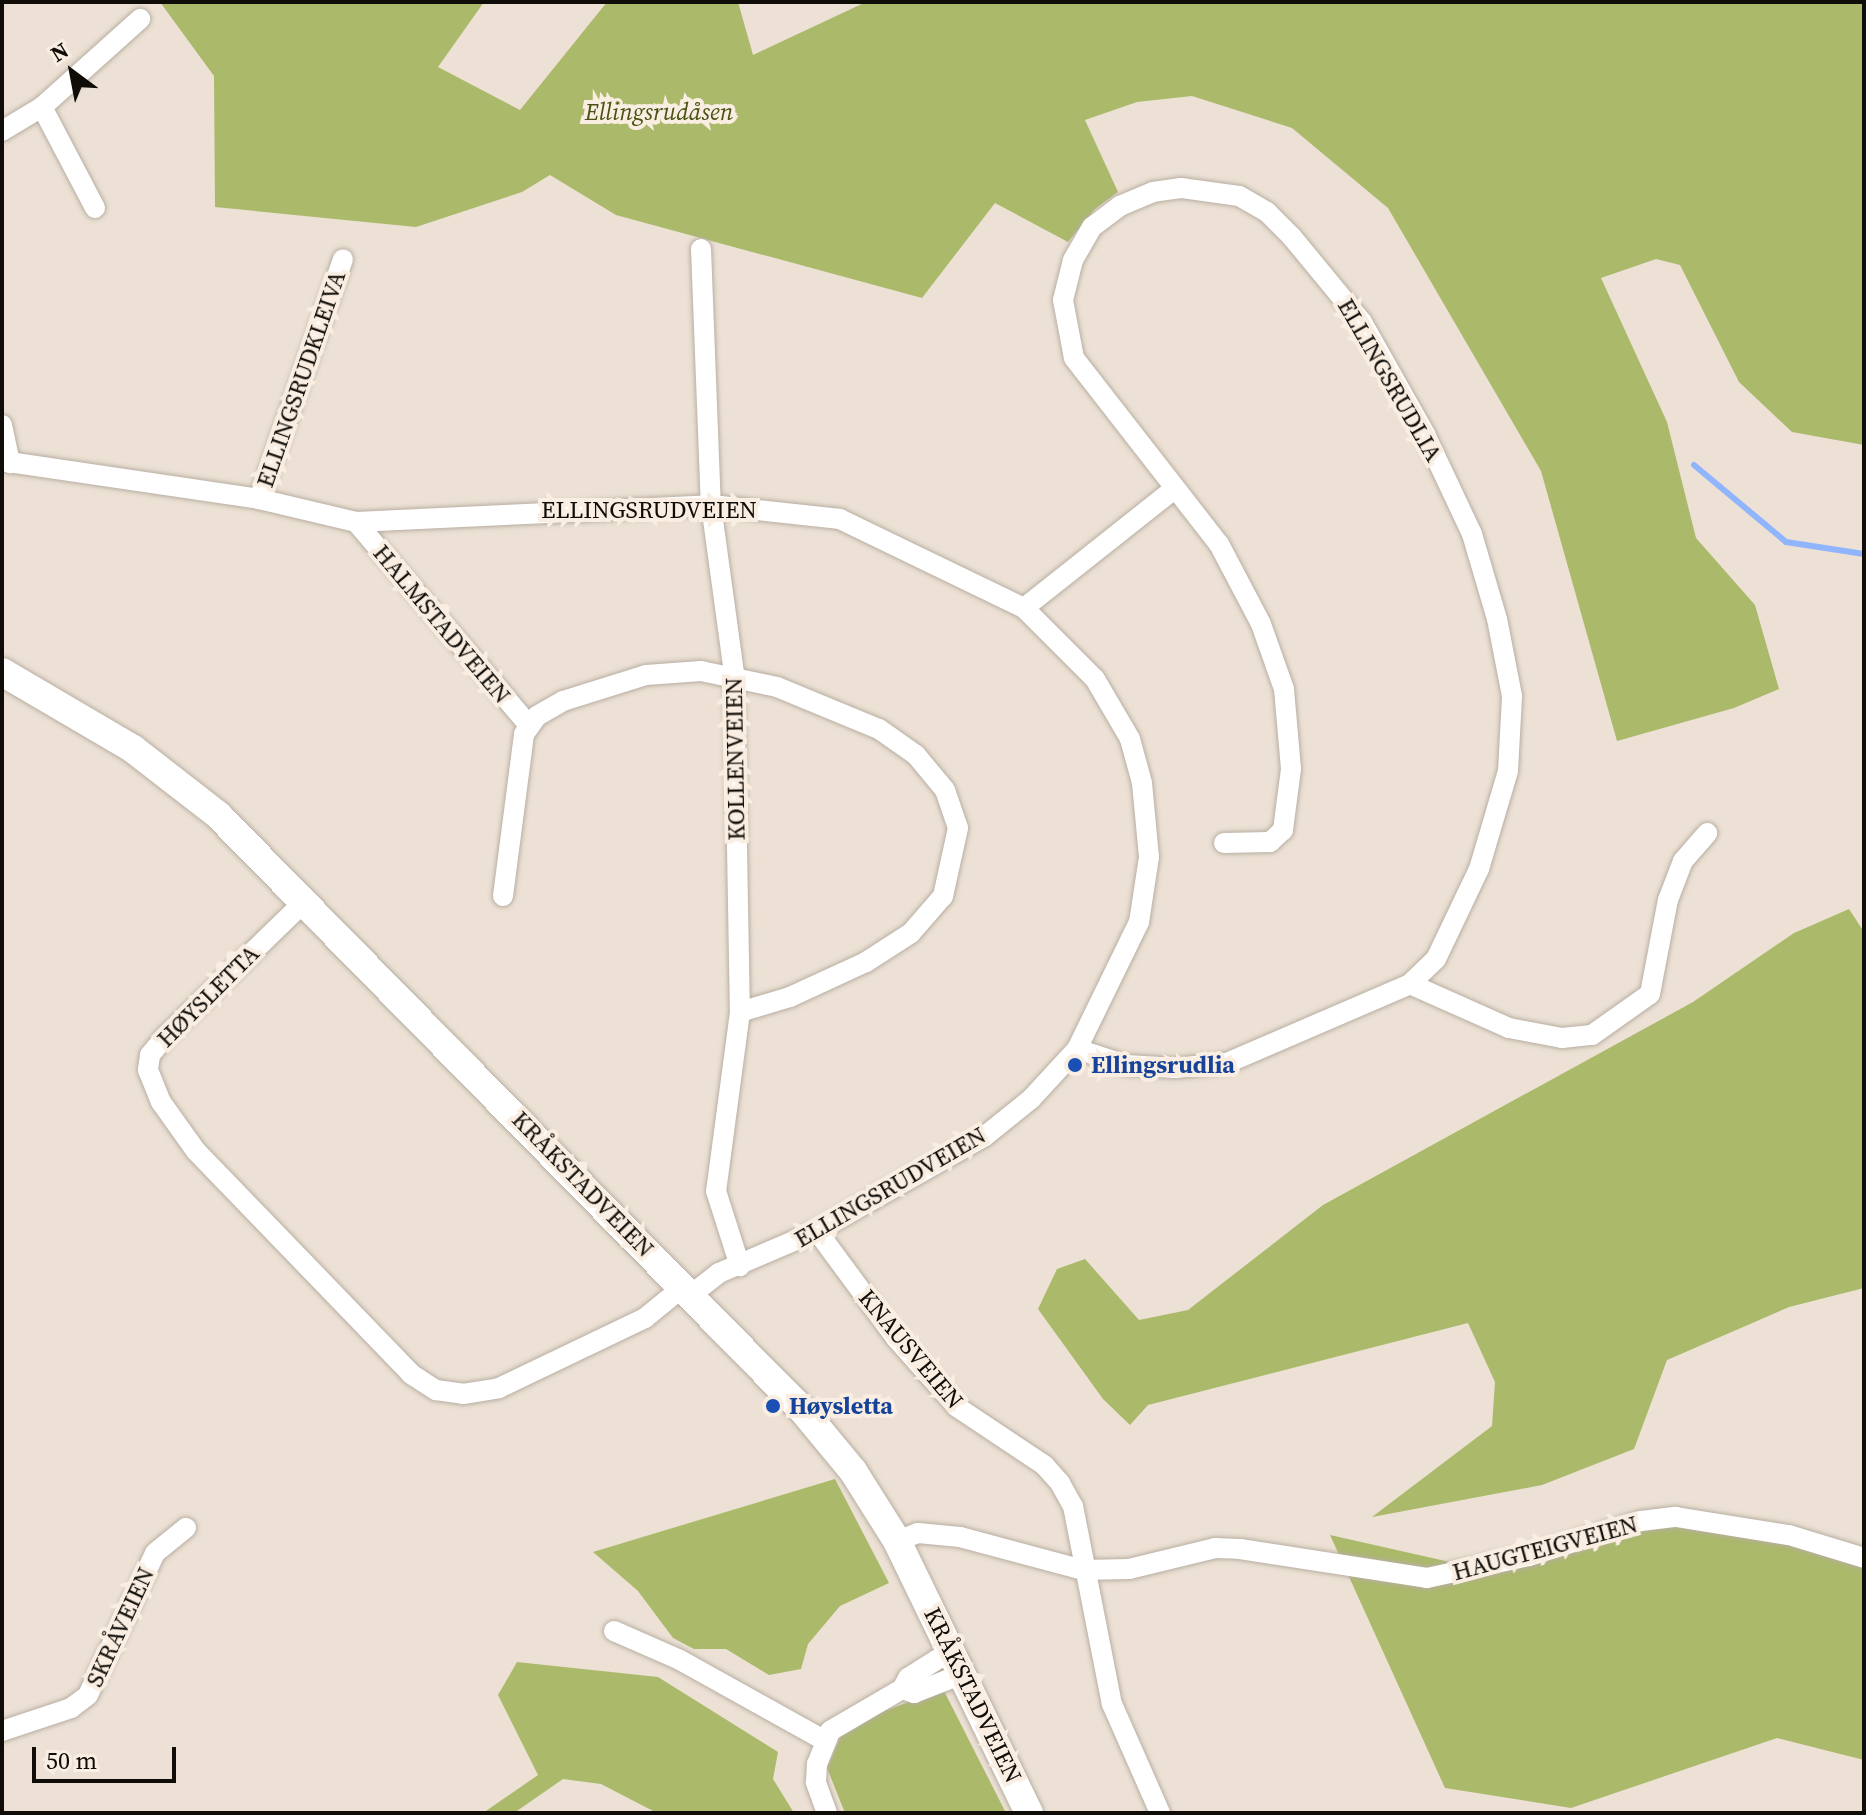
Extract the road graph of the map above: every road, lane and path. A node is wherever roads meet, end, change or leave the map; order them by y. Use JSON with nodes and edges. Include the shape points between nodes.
{"nodes":[{"id":1,"x":140,"y":19,"type":"dead end"},
{"id":2,"x":42,"y":107,"type":"junction"},
{"id":3,"x":2,"y":131,"type":"edge"},
{"id":4,"x":95,"y":208,"type":"dead end"},
{"id":5,"x":701,"y":249,"type":"dead end"},
{"id":6,"x":343,"y":259,"type":"dead end"},
{"id":7,"x":2,"y":425,"type":"edge"},
{"id":8,"x":6,"y":462,"type":"edge"},
{"id":9,"x":1174,"y":489,"type":"junction"},
{"id":10,"x":259,"y":499,"type":"junction"},
{"id":11,"x":711,"y":505,"type":"junction"},
{"id":12,"x":356,"y":522,"type":"junction"},
{"id":13,"x":1024,"y":608,"type":"junction"},
{"id":14,"x":2,"y":672,"type":"edge"},
{"id":15,"x":734,"y":674,"type":"junction"},
{"id":16,"x":529,"y":725,"type":"junction"},
{"id":17,"x":1707,"y":833,"type":"dead end"},
{"id":18,"x":1224,"y":843,"type":"dead end"},
{"id":19,"x":503,"y":896,"type":"dead end"},
{"id":20,"x":305,"y":901,"type":"junction"},
{"id":21,"x":1410,"y":984,"type":"junction"},
{"id":22,"x":740,"y":1012,"type":"junction"},
{"id":23,"x":1077,"y":1049,"type":"junction"},
{"id":24,"x":817,"y":1231,"type":"junction"},
{"id":25,"x":740,"y":1266,"type":"junction"},
{"id":26,"x":687,"y":1291,"type":"junction"},
{"id":27,"x":186,"y":1528,"type":"dead end"},
{"id":28,"x":897,"y":1541,"type":"junction"},
{"id":29,"x":1864,"y":1558,"type":"edge"},
{"id":30,"x":1083,"y":1570,"type":"junction"},
{"id":31,"x":614,"y":1631,"type":"dead end"},
{"id":32,"x":957,"y":1662,"type":"junction"},
{"id":33,"x":2,"y":1731,"type":"edge"},
{"id":34,"x":824,"y":1740,"type":"junction"},
{"id":35,"x":827,"y":1813,"type":"edge"},
{"id":36,"x":1029,"y":1813,"type":"edge"},
{"id":37,"x":1160,"y":1813,"type":"edge"}],
"edges":[{"from":1,"to":2,"type":"street"},
{"from":2,"to":3,"type":"street"},
{"from":2,"to":4,"type":"street"},
{"from":5,"to":11,"type":"street","name":"KOLLENVEIEN"},
{"from":6,"to":10,"type":"street","name":"ELLINGSRUDKLEIVA"},
{"from":7,"to":8,"type":"street","name":"ELLINGSRUDVEIEN"},
{"from":8,"to":10,"type":"street","name":"ELLINGSRUDVEIEN"},
{"from":9,"to":13,"type":"street"},
{"from":9,"to":18,"type":"street","name":"ELLINGSRUDLIA","via":[[1219,544],[1261,624],[1284,689],[1291,769],[1283,830],[1270,842]]},
{"from":9,"to":21,"type":"street","name":"ELLINGSRUDLIA","via":[[1074,358],[1063,300],[1073,260],[1092,227],[1110,213],[1153,192],[1210,189],[1239,196],[1267,212],[1326,273],[1362,322],[1425,434],[1472,534],[1497,619],[1512,696],[1508,771],[1479,869],[1436,959]]},
{"from":10,"to":12,"type":"street","name":"ELLINGSRUDVEIEN"},
{"from":11,"to":12,"type":"street","name":"ELLINGSRUDVEIEN"},
{"from":11,"to":13,"type":"street","name":"ELLINGSRUDVEIEN","via":[[840,519]]},
{"from":11,"to":15,"type":"street","name":"KOLLENVEIEN"},
{"from":12,"to":16,"type":"street","name":"HALMSTADVEIEN"},
{"from":13,"to":23,"type":"street","name":"ELLINGSRUDVEIEN","via":[[1095,679],[1130,739],[1142,783],[1149,857],[1139,922]]},
{"from":14,"to":20,"type":"main road","name":"KRÅKSTADVEIEN","via":[[170,775]]},
{"from":15,"to":16,"type":"street","name":"HALMSTADVEIEN","via":[[676,672],[614,683],[563,701]]},
{"from":15,"to":22,"type":"street","name":"KOLLENVEIEN"},
{"from":15,"to":22,"type":"street","name":"HALMSTADVEIEN","via":[[879,729],[916,755],[945,790],[958,828],[943,896],[911,933],[815,986]]},
{"from":16,"to":19,"type":"street","name":"HALMSTADVEIEN","via":[[519,759]]},
{"from":17,"to":21,"type":"street","via":[[1683,861],[1668,900],[1650,994],[1592,1035],[1562,1038],[1509,1028]]},
{"from":20,"to":26,"type":"main road","name":"KRÅKSTADVEIEN"},
{"from":20,"to":26,"type":"street","name":"HØYSLETTA","via":[[158,1045],[148,1064],[155,1089],[196,1151],[411,1374],[436,1390],[463,1394],[499,1388],[645,1318]]},
{"from":21,"to":23,"type":"street","name":"ELLINGSRUDLIA","via":[[1227,1063],[1126,1065]]},
{"from":22,"to":25,"type":"street","name":"KOLLENVEIEN","via":[[716,1184],[718,1208]]},
{"from":23,"to":24,"type":"street","name":"ELLINGSRUDVEIEN","via":[[1031,1099],[985,1136]]},
{"from":24,"to":25,"type":"street","name":"ELLINGSRUDVEIEN"},
{"from":24,"to":30,"type":"street","name":"KNAUSVEIEN","via":[[941,1391],[1044,1465],[1060,1483],[1073,1506]]},
{"from":25,"to":26,"type":"street","name":"ELLINGSRUDVEIEN"},
{"from":26,"to":28,"type":"main road","name":"KRÅKSTADVEIEN","via":[[828,1439]]},
{"from":27,"to":33,"type":"street","name":"SKRÅVEIEN","via":[[155,1553],[88,1695],[71,1708]]},
{"from":28,"to":30,"type":"street","name":"HAUGTEIGVEIEN","via":[[918,1533],[960,1537]]},
{"from":28,"to":32,"type":"main road","name":"KRÅKSTADVEIEN"},
{"from":29,"to":30,"type":"street","name":"HAUGTEIGVEIEN","via":[[1789,1535],[1676,1517],[1641,1521],[1529,1556],[1427,1578],[1215,1548],[1129,1569]]},
{"from":30,"to":37,"type":"street","name":"KNAUSVEIEN","via":[[1112,1704]]},
{"from":31,"to":34,"type":"street","via":[[680,1660]]},
{"from":32,"to":34,"type":"street","via":[[914,1693],[902,1689],[843,1719]]},
{"from":32,"to":36,"type":"main road","name":"KRÅKSTADVEIEN"},
{"from":34,"to":35,"type":"street","via":[[816,1782]]}]}
